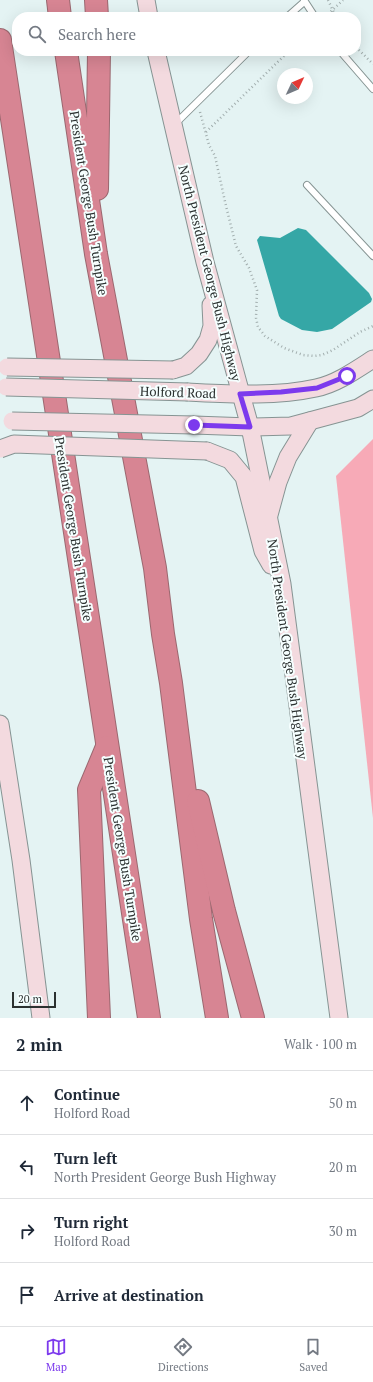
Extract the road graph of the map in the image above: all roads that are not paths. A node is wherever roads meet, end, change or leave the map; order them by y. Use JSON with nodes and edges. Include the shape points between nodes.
{"nodes":[{"id":1,"x":58,"y":0,"type":"edge"},
{"id":2,"x":96,"y":0,"type":"edge"},
{"id":3,"x":146,"y":0,"type":"edge"},
{"id":4,"x":304,"y":1,"type":"edge"},
{"id":5,"x":59,"y":12,"type":"edge"},
{"id":6,"x":97,"y":12,"type":"edge"},
{"id":7,"x":148,"y":12,"type":"edge"},
{"id":8,"x":292,"y":12,"type":"edge"},
{"id":9,"x":312,"y":12,"type":"edge"},
{"id":10,"x":0,"y":40,"type":"edge"},
{"id":11,"x":67,"y":56,"type":"edge"},
{"id":12,"x":99,"y":56,"type":"edge"},
{"id":13,"x":157,"y":56,"type":"edge"},
{"id":14,"x":244,"y":56,"type":"edge"},
{"id":15,"x":344,"y":56,"type":"edge"},
{"id":16,"x":373,"y":89,"type":"edge"},
{"id":17,"x":174,"y":125,"type":"junction"},
{"id":18,"x":307,"y":185,"type":"dead end"},
{"id":19,"x":96,"y":254,"type":"junction"},
{"id":20,"x":373,"y":256,"type":"edge"},
{"id":21,"x":209,"y":274,"type":"junction"},
{"id":22,"x":373,"y":359,"type":"edge"},
{"id":23,"x":4,"y":366,"type":"edge"},
{"id":24,"x":3,"y":387,"type":"edge"},
{"id":25,"x":240,"y":394,"type":"junction"},
{"id":26,"x":373,"y":399,"type":"edge"},
{"id":27,"x":6,"y":421,"type":"edge"},
{"id":28,"x":310,"y":421,"type":"junction"},
{"id":29,"x":250,"y":427,"type":"junction"},
{"id":30,"x":0,"y":449,"type":"edge"},
{"id":31,"x":268,"y":519,"type":"junction"},
{"id":32,"x":282,"y":584,"type":"junction"},
{"id":33,"x":171,"y":683,"type":"junction"},
{"id":34,"x":0,"y":724,"type":"edge"},
{"id":35,"x":107,"y":746,"type":"junction"},
{"id":36,"x":41,"y":1018,"type":"edge"},
{"id":37,"x":99,"y":1018,"type":"edge"},
{"id":38,"x":149,"y":1018,"type":"edge"},
{"id":39,"x":217,"y":1018,"type":"edge"},
{"id":40,"x":253,"y":1018,"type":"edge"},
{"id":41,"x":339,"y":1018,"type":"edge"}],
"edges":[{"from":1,"to":5,"type":"highway"},
{"from":2,"to":6,"type":"highway"},
{"from":3,"to":7,"type":"main road"},
{"from":4,"to":8,"type":"lane"},
{"from":4,"to":9,"type":"lane"},
{"from":10,"to":35,"type":"highway","name":"President George Bush Turnpike"},
{"from":11,"to":19,"type":"highway","name":"President George Bush Turnpike"},
{"from":12,"to":19,"type":"highway"},
{"from":13,"to":17,"type":"main road","name":"North President George Bush Highway"},
{"from":14,"to":17,"type":"lane"},
{"from":15,"to":16,"type":"lane"},
{"from":17,"to":21,"type":"main road","name":"North President George Bush Highway"},
{"from":18,"to":20,"type":"lane"},
{"from":19,"to":33,"type":"highway","name":"President George Bush Turnpike","via":[[155,568]]},
{"from":21,"to":23,"type":"main road","bridge":true,"via":[[212,326],[208,340],[199,354],[186,366],[173,370]]},
{"from":21,"to":25,"type":"main road","name":"North President George Bush Highway"},
{"from":22,"to":25,"type":"main road","name":"Holford Road","via":[[347,376],[317,388]]},
{"from":24,"to":25,"type":"main road","name":"Holford Road","bridge":true},
{"from":25,"to":29,"type":"main road","name":"North President George Bush Highway"},
{"from":26,"to":28,"type":"main road","via":[[358,408]]},
{"from":27,"to":29,"type":"main road","bridge":true},
{"from":28,"to":29,"type":"main road","via":[[291,426]]},
{"from":28,"to":31,"type":"main road","via":[[288,457]]},
{"from":29,"to":31,"type":"main road","name":"North President George Bush Highway"},
{"from":30,"to":32,"type":"main road","bridge":true,"via":[[14,444],[207,451],[230,460],[244,477],[263,551]]},
{"from":31,"to":32,"type":"main road","name":"North President George Bush Highway"},
{"from":32,"to":41,"type":"main road","name":"North President George Bush Highway"},
{"from":33,"to":39,"type":"highway","name":"President George Bush Turnpike","via":[[201,919]]},
{"from":33,"to":40,"type":"highway","via":[[224,911]]},
{"from":34,"to":36,"type":"main road","via":[[21,860]]},
{"from":35,"to":37,"type":"highway","via":[[89,790]]},
{"from":35,"to":38,"type":"highway","name":"President George Bush Turnpike"}]}
